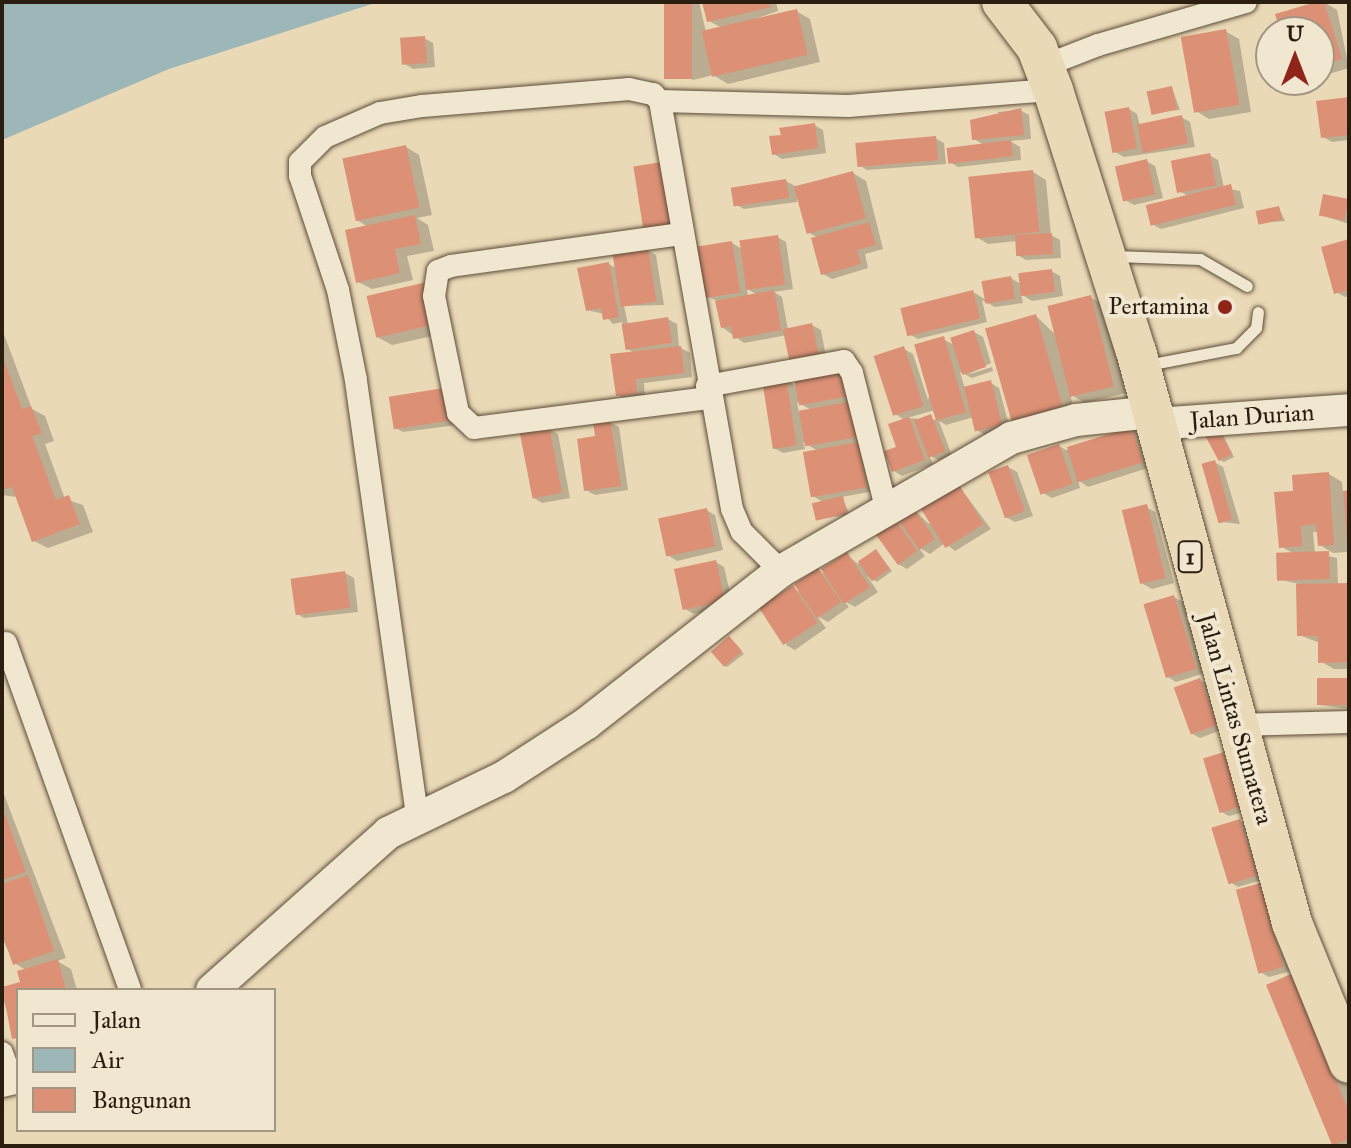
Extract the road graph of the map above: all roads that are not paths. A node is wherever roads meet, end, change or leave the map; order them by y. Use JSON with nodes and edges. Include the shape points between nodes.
{"nodes":[{"id":1,"x":1002,"y":2,"type":"edge"},
{"id":2,"x":1037,"y":2,"type":"edge"},
{"id":3,"x":1246,"y":2,"type":"edge"},
{"id":4,"x":1045,"y":68,"type":"junction"},
{"id":5,"x":660,"y":101,"type":"junction"},
{"id":6,"x":681,"y":234,"type":"junction"},
{"id":7,"x":1106,"y":256,"type":"junction"},
{"id":8,"x":1247,"y":286,"type":"dead end"},
{"id":9,"x":1258,"y":312,"type":"dead end"},
{"id":10,"x":1140,"y":366,"type":"junction"},
{"id":11,"x":708,"y":392,"type":"junction"},
{"id":12,"x":1349,"y":410,"type":"edge"},
{"id":13,"x":1154,"y":418,"type":"junction"},
{"id":14,"x":886,"y":507,"type":"junction"},
{"id":15,"x":781,"y":571,"type":"junction"},
{"id":16,"x":6,"y":643,"type":"dead end"},
{"id":17,"x":1349,"y":722,"type":"edge"},
{"id":18,"x":1236,"y":725,"type":"junction"},
{"id":19,"x":417,"y":815,"type":"junction"},
{"id":20,"x":129,"y":988,"type":"edge"},
{"id":21,"x":214,"y":988,"type":"edge"},
{"id":22,"x":1349,"y":1063,"type":"edge"}],
"edges":[{"from":1,"to":4,"type":"highway","name":"Jalan Lintas Sumatera","number":"1"},
{"from":2,"to":4,"type":"highway","name":"Jalan Lintas Sumatera","number":"1"},
{"from":3,"to":4,"type":"street"},
{"from":4,"to":5,"type":"street","via":[[848,106]]},
{"from":4,"to":7,"type":"highway","name":"Jalan Lintas Sumatera","number":"1"},
{"from":5,"to":6,"type":"street"},
{"from":5,"to":19,"type":"street","via":[[644,90],[629,89],[380,113],[325,137],[300,162],[338,290],[356,380]]},
{"from":6,"to":11,"type":"street"},
{"from":6,"to":11,"type":"street","via":[[451,266],[438,271],[434,296],[458,413],[474,428]]},
{"from":7,"to":8,"type":"lane","via":[[1200,259]]},
{"from":7,"to":10,"type":"highway","name":"Jalan Lintas Sumatera","number":"1"},
{"from":9,"to":10,"type":"lane","via":[[1256,328],[1236,348]]},
{"from":10,"to":13,"type":"highway","name":"Jalan Lintas Sumatera","number":"1"},
{"from":11,"to":14,"type":"street","via":[[844,361],[852,373]]},
{"from":11,"to":15,"type":"street","via":[[735,522]]},
{"from":12,"to":13,"type":"street","name":"Jalan Durian"},
{"from":13,"to":14,"type":"street","name":"Jalan Durian","via":[[1076,420],[1011,438]]},
{"from":13,"to":18,"type":"highway","name":"Jalan Lintas Sumatera","number":"1"},
{"from":14,"to":15,"type":"street","name":"Jalan Durian"},
{"from":15,"to":19,"type":"street","name":"Jalan Durian","via":[[587,723],[504,777]]},
{"from":16,"to":20,"type":"street"},
{"from":17,"to":18,"type":"street"},
{"from":18,"to":22,"type":"highway","name":"Jalan Lintas Sumatera","number":"1","via":[[1292,923]]},
{"from":19,"to":21,"type":"street","name":"Jalan Durian","via":[[388,833]]}]}
